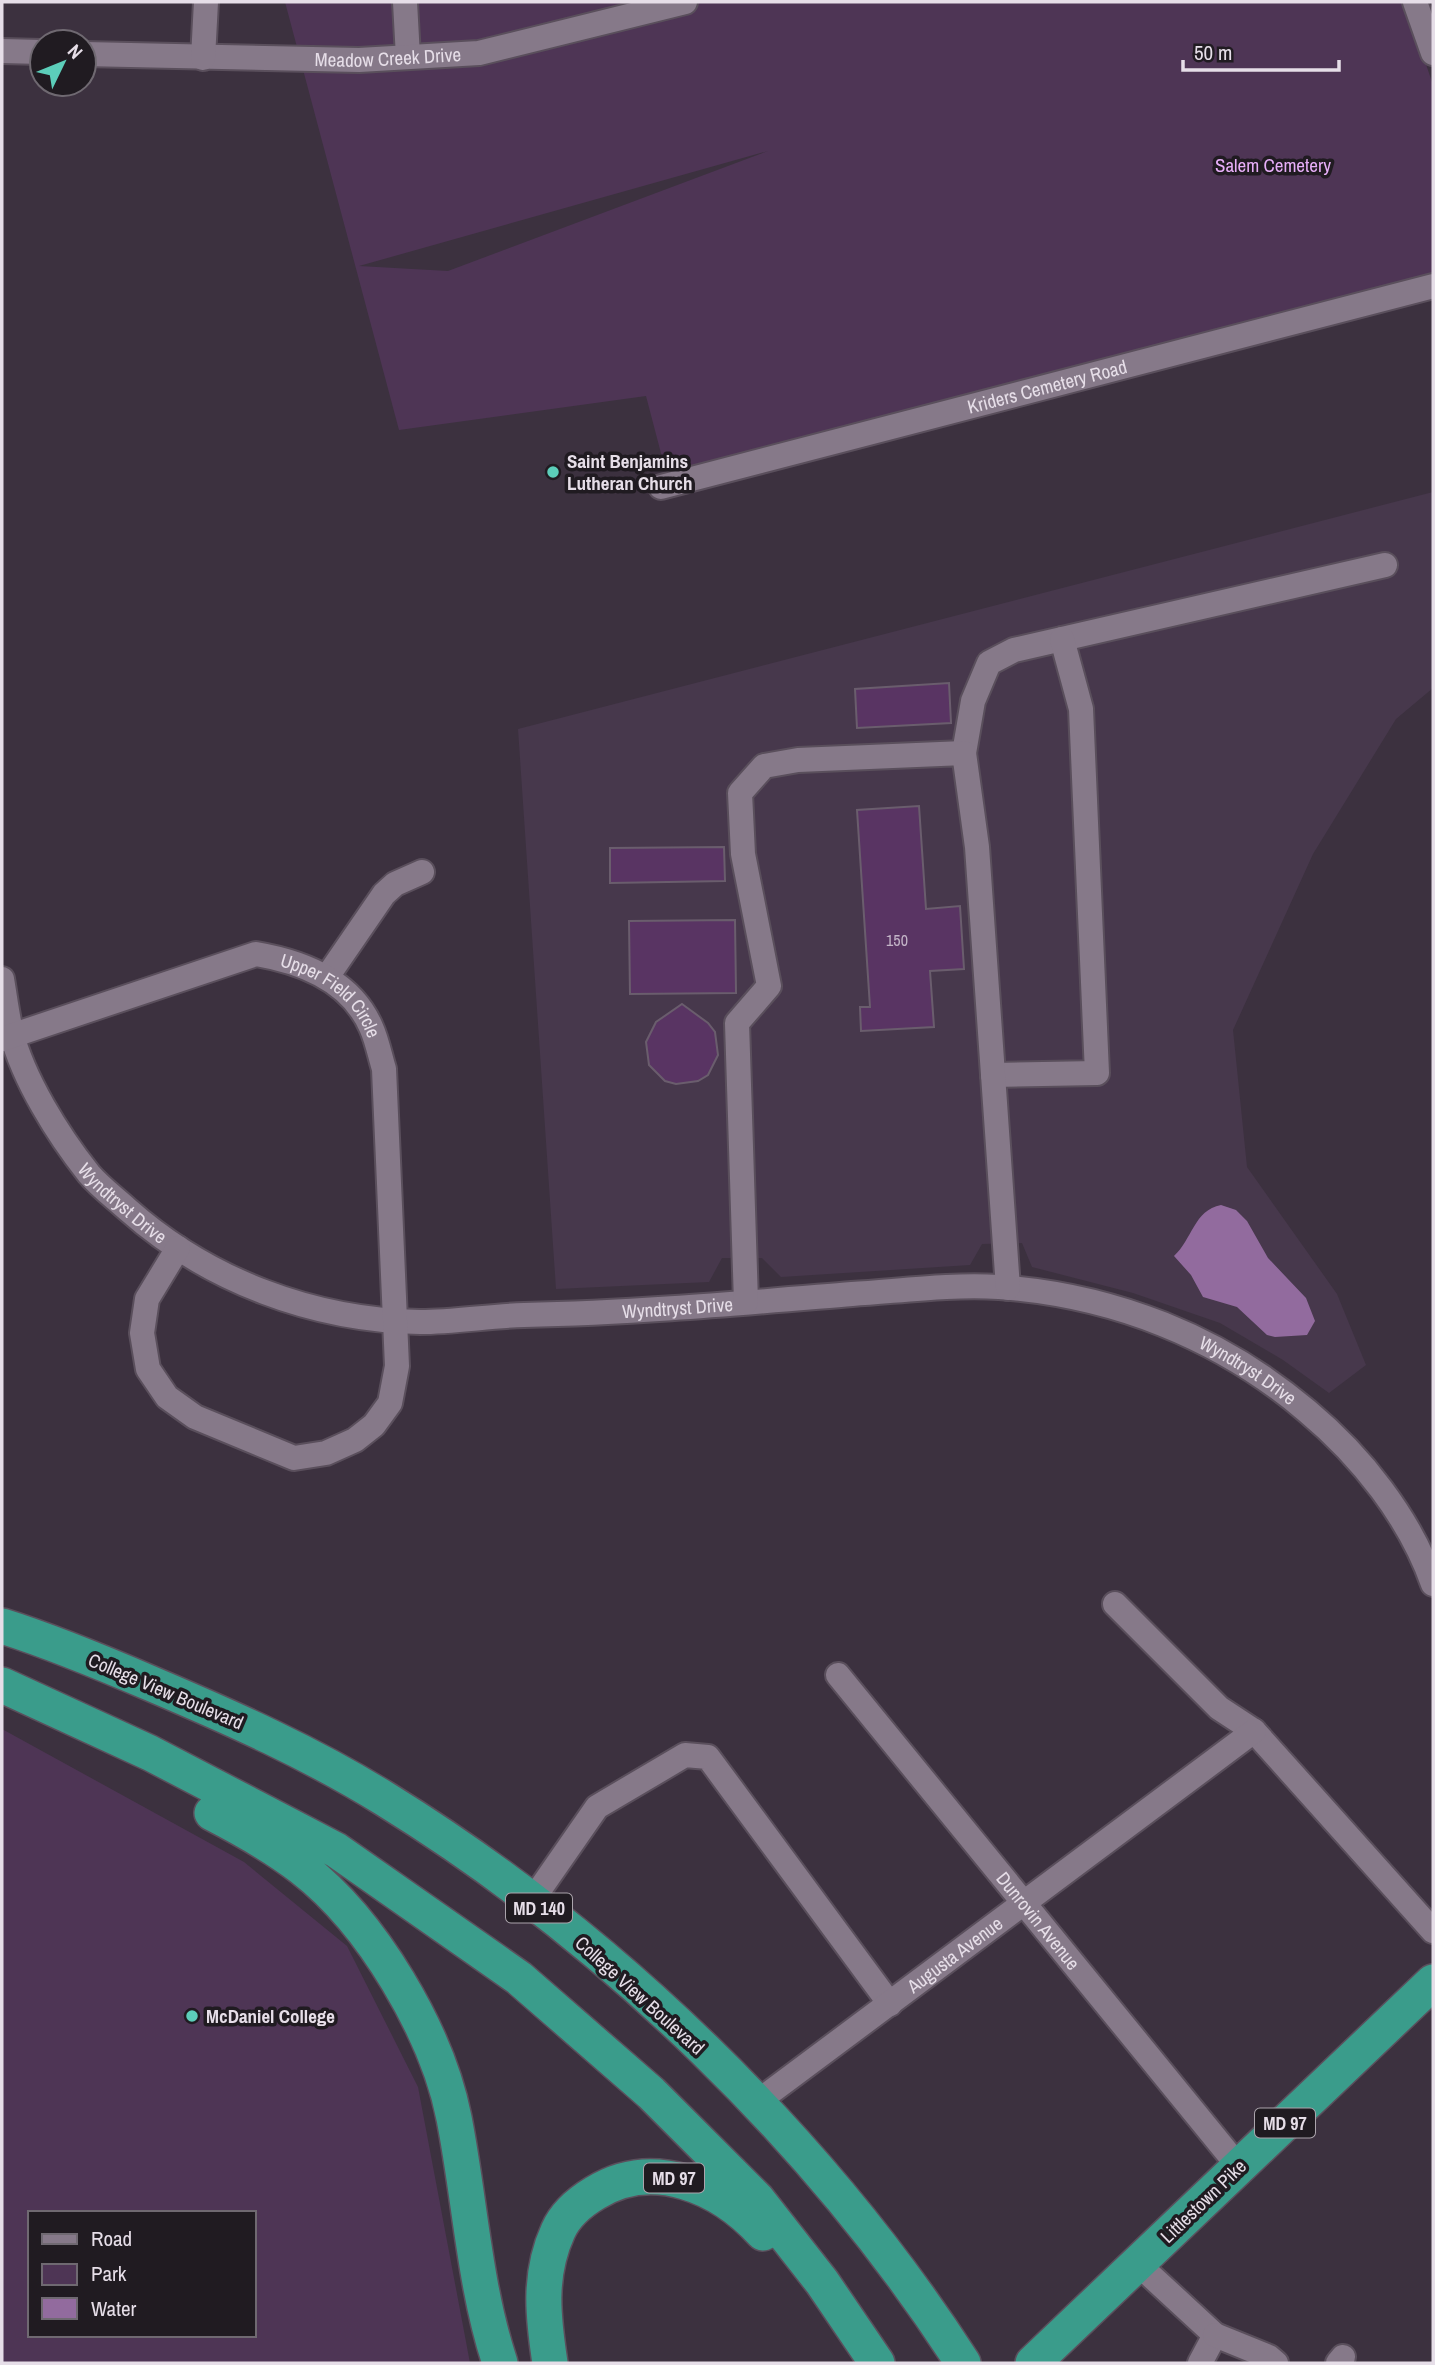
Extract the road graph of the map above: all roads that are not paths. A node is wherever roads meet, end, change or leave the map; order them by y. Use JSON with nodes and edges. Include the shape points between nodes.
{"nodes":[{"id":1,"x":206,"y":2,"type":"edge"},
{"id":2,"x":405,"y":2,"type":"edge"},
{"id":3,"x":685,"y":2,"type":"edge"},
{"id":4,"x":1415,"y":2,"type":"edge"},
{"id":5,"x":2,"y":51,"type":"edge"},
{"id":6,"x":28,"y":52,"type":"edge"},
{"id":7,"x":1433,"y":53,"type":"edge"},
{"id":8,"x":98,"y":54,"type":"edge"},
{"id":9,"x":408,"y":57,"type":"junction"},
{"id":10,"x":203,"y":58,"type":"junction"},
{"id":11,"x":1433,"y":286,"type":"edge"},
{"id":12,"x":661,"y":488,"type":"dead end"},
{"id":13,"x":1385,"y":565,"type":"dead end"},
{"id":14,"x":1062,"y":639,"type":"junction"},
{"id":15,"x":964,"y":753,"type":"junction"},
{"id":16,"x":422,"y":872,"type":"dead end"},
{"id":17,"x":327,"y":977,"type":"junction"},
{"id":18,"x":2,"y":979,"type":"edge"},
{"id":19,"x":6,"y":1036,"type":"edge"},
{"id":20,"x":993,"y":1075,"type":"junction"},
{"id":21,"x":178,"y":1248,"type":"junction"},
{"id":22,"x":1007,"y":1288,"type":"junction"},
{"id":23,"x":746,"y":1302,"type":"junction"},
{"id":24,"x":396,"y":1320,"type":"junction"},
{"id":25,"x":1433,"y":1584,"type":"edge"},
{"id":26,"x":1115,"y":1604,"type":"dead end"},
{"id":27,"x":2,"y":1626,"type":"edge"},
{"id":28,"x":838,"y":1675,"type":"dead end"},
{"id":29,"x":2,"y":1685,"type":"edge"},
{"id":30,"x":2,"y":1709,"type":"edge"},
{"id":31,"x":1254,"y":1731,"type":"junction"},
{"id":32,"x":531,"y":1902,"type":"junction"},
{"id":33,"x":1025,"y":1903,"type":"junction"},
{"id":34,"x":1433,"y":1931,"type":"edge"},
{"id":35,"x":1433,"y":1982,"type":"edge"},
{"id":36,"x":890,"y":2004,"type":"junction"},
{"id":37,"x":756,"y":2103,"type":"junction"},
{"id":38,"x":1239,"y":2166,"type":"junction"},
{"id":39,"x":1138,"y":2263,"type":"junction"},
{"id":40,"x":1215,"y":2335,"type":"junction"},
{"id":41,"x":966,"y":2354,"type":"edge"},
{"id":42,"x":500,"y":2363,"type":"edge"},
{"id":43,"x":550,"y":2363,"type":"edge"},
{"id":44,"x":866,"y":2363,"type":"edge"},
{"id":45,"x":877,"y":2363,"type":"edge"},
{"id":46,"x":1033,"y":2363,"type":"edge"},
{"id":47,"x":1200,"y":2363,"type":"edge"},
{"id":48,"x":1276,"y":2363,"type":"edge"}],
"edges":[{"from":1,"to":10,"type":"street"},
{"from":2,"to":9,"type":"street"},
{"from":3,"to":9,"type":"street","name":"Meadow Creek Drive","via":[[479,53]]},
{"from":4,"to":7,"type":"street"},
{"from":5,"to":6,"type":"street"},
{"from":8,"to":10,"type":"street","name":"Meadow Creek Drive"},
{"from":9,"to":10,"type":"street","name":"Meadow Creek Drive"},
{"from":11,"to":12,"type":"street","name":"Kriders Cemetery Road"},
{"from":13,"to":14,"type":"street"},
{"from":14,"to":15,"type":"street","via":[[1014,650],[989,663],[973,701]]},
{"from":14,"to":20,"type":"street","via":[[1081,709],[1097,1073]]},
{"from":15,"to":20,"type":"street","via":[[977,847]]},
{"from":15,"to":23,"type":"street","via":[[798,760],[764,766],[740,793],[743,854],[769,986],[737,1023]]},
{"from":16,"to":17,"type":"street","via":[[384,894]]},
{"from":17,"to":19,"type":"street","name":"Upper Field Circle","via":[[291,960],[256,954]]},
{"from":17,"to":24,"type":"street","name":"Upper Field Circle","via":[[353,998],[371,1027],[384,1069]]},
{"from":18,"to":19,"type":"street","name":"Wyndtryst Drive"},
{"from":19,"to":21,"type":"street","name":"Wyndtryst Drive","via":[[43,1107],[91,1177]]},
{"from":20,"to":22,"type":"street"},
{"from":21,"to":24,"type":"street","name":"Wyndtryst Drive","via":[[287,1303],[360,1318]]},
{"from":21,"to":24,"type":"street","name":"Upper Field Circle","via":[[147,1299],[142,1333],[148,1368],[167,1398],[195,1417],[294,1458],[327,1453],[374,1425],[390,1403],[397,1366]]},
{"from":22,"to":23,"type":"street","name":"Wyndtryst Drive"},
{"from":22,"to":25,"type":"street","name":"Wyndtryst Drive","via":[[1097,1301],[1199,1338],[1243,1363],[1328,1428],[1388,1499],[1424,1557]]},
{"from":23,"to":24,"type":"street","name":"Wyndtryst Drive","via":[[603,1314]]},
{"from":26,"to":31,"type":"street","via":[[1219,1708]]},
{"from":27,"to":32,"type":"highway","name":"College View Boulevard","number":"MD 140","via":[[177,1694],[320,1761],[443,1837]]},
{"from":28,"to":33,"type":"street","name":"Dunrovin Avenue"},
{"from":29,"to":45,"type":"highway","via":[[149,1753],[336,1850],[519,1978],[642,2085],[757,2199]]},
{"from":30,"to":42,"type":"highway","via":[[111,1758],[265,1843],[319,1883],[370,1941],[419,2019],[449,2093],[485,2311]]},
{"from":31,"to":33,"type":"street","name":"Augusta Avenue"},
{"from":31,"to":34,"type":"street"},
{"from":32,"to":36,"type":"street","via":[[597,1807],[685,1755],[708,1757]]},
{"from":32,"to":37,"type":"highway","name":"College View Boulevard","number":"MD 140","via":[[663,2013]]},
{"from":33,"to":36,"type":"street","name":"Augusta Avenue"},
{"from":33,"to":38,"type":"street","name":"Dunrovin Avenue"},
{"from":35,"to":38,"type":"highway","name":"Littlestown Pike","number":"MD 97"},
{"from":36,"to":37,"type":"street","name":"Augusta Avenue"},
{"from":37,"to":41,"type":"highway","name":"College View Boulevard","number":"MD 140","via":[[812,2164]]},
{"from":38,"to":39,"type":"highway","name":"Littlestown Pike","number":"MD 97"},
{"from":39,"to":40,"type":"street"},
{"from":39,"to":46,"type":"highway","name":"Littlestown Pike","number":"MD 97"},
{"from":40,"to":47,"type":"street"},
{"from":40,"to":48,"type":"street"},
{"from":43,"to":44,"type":"highway","number":"MD 97","via":[[542,2289],[559,2228],[577,2206],[606,2186],[649,2174],[700,2187],[757,2226]]}]}
